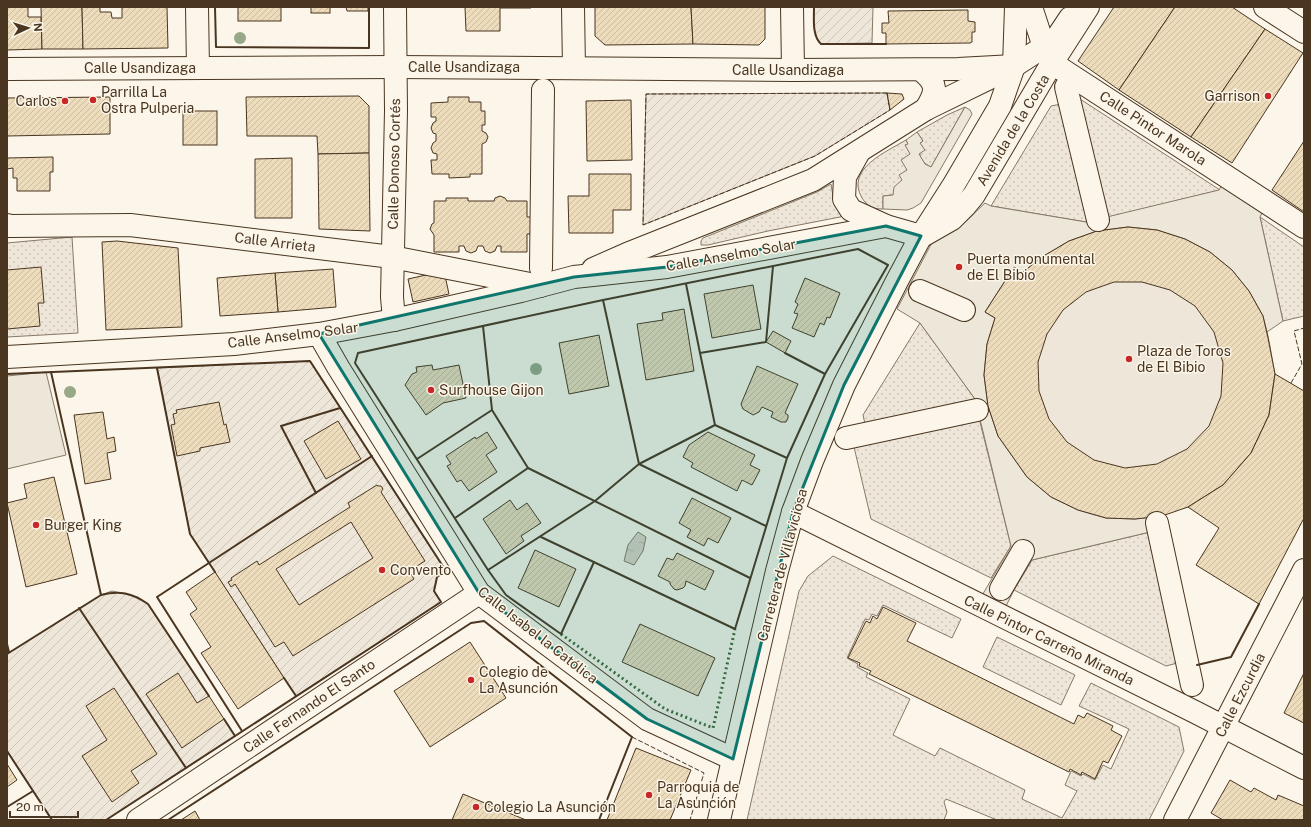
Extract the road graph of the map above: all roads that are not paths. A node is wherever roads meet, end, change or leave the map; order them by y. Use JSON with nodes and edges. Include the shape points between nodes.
{"nodes":[{"id":1,"x":197,"y":7,"type":"edge"},
{"id":2,"x":395,"y":7,"type":"edge"},
{"id":3,"x":573,"y":7,"type":"edge"},
{"id":4,"x":792,"y":7,"type":"edge"},
{"id":5,"x":1016,"y":7,"type":"edge"},
{"id":6,"x":1031,"y":7,"type":"edge"},
{"id":7,"x":1082,"y":7,"type":"edge"},
{"id":8,"x":1088,"y":7,"type":"edge"},
{"id":9,"x":1265,"y":7,"type":"edge"},
{"id":10,"x":1304,"y":32,"type":"edge"},
{"id":11,"x":1048,"y":55,"type":"junction"},
{"id":12,"x":1014,"y":66,"type":"junction"},
{"id":13,"x":395,"y":67,"type":"junction"},
{"id":14,"x":198,"y":68,"type":"junction"},
{"id":15,"x":574,"y":68,"type":"junction"},
{"id":16,"x":7,"y":69,"type":"edge"},
{"id":17,"x":793,"y":70,"type":"junction"},
{"id":18,"x":920,"y":70,"type":"junction"},
{"id":19,"x":1066,"y":87,"type":"dead end"},
{"id":20,"x":543,"y":90,"type":"dead end"},
{"id":21,"x":926,"y":109,"type":"junction"},
{"id":22,"x":859,"y":152,"type":"junction"},
{"id":23,"x":1098,"y":220,"type":"dead end"},
{"id":24,"x":7,"y":225,"type":"edge"},
{"id":25,"x":886,"y":226,"type":"junction"},
{"id":26,"x":1304,"y":227,"type":"edge"},
{"id":27,"x":921,"y":236,"type":"junction"},
{"id":28,"x":392,"y":257,"type":"junction"},
{"id":29,"x":541,"y":277,"type":"junction"},
{"id":30,"x":574,"y":277,"type":"junction"},
{"id":31,"x":920,"y":291,"type":"dead end"},
{"id":32,"x":964,"y":310,"type":"dead end"},
{"id":33,"x":394,"y":320,"type":"junction"},
{"id":34,"x":319,"y":334,"type":"junction"},
{"id":35,"x":7,"y":356,"type":"edge"},
{"id":36,"x":978,"y":410,"type":"dead end"},
{"id":37,"x":846,"y":438,"type":"dead end"},
{"id":38,"x":793,"y":512,"type":"junction"},
{"id":39,"x":1157,"y":523,"type":"dead end"},
{"id":40,"x":1023,"y":551,"type":"dead end"},
{"id":41,"x":1304,"y":570,"type":"edge"},
{"id":42,"x":1001,"y":589,"type":"dead end"},
{"id":43,"x":479,"y":593,"type":"junction"},
{"id":44,"x":1192,"y":685,"type":"dead end"},
{"id":45,"x":1224,"y":726,"type":"junction"},
{"id":46,"x":733,"y":759,"type":"junction"},
{"id":47,"x":1304,"y":768,"type":"edge"},
{"id":48,"x":138,"y":820,"type":"edge"},
{"id":49,"x":719,"y":820,"type":"edge"},
{"id":50,"x":1175,"y":820,"type":"edge"}],
"edges":[{"from":1,"to":14,"type":"street"},
{"from":2,"to":13,"type":"street","name":"Calle Donoso Cortés"},
{"from":3,"to":15,"type":"street"},
{"from":4,"to":17,"type":"street"},
{"from":5,"to":12,"type":"street","name":"Carretera de Villaviciosa"},
{"from":6,"to":11,"type":"street"},
{"from":7,"to":11,"type":"street","via":[[1074,13]]},
{"from":8,"to":11,"type":"street","name":"Avenida de la Costa"},
{"from":9,"to":10,"type":"street"},
{"from":11,"to":12,"type":"street","name":"Calle Anselmo Solar"},
{"from":11,"to":26,"type":"street","name":"Calle Pintor Marola"},
{"from":11,"to":27,"type":"street","name":"Avenida de la Costa","via":[[974,195],[952,218]]},
{"from":12,"to":18,"type":"street","name":"Calle Usandizaga"},
{"from":12,"to":21,"type":"street","name":"Calle Anselmo Solar"},
{"from":12,"to":27,"type":"street","name":"Carretera de Villaviciosa","via":[[1000,106]]},
{"from":13,"to":14,"type":"street","name":"Calle Usandizaga"},
{"from":13,"to":15,"type":"street","name":"Calle Usandizaga"},
{"from":13,"to":28,"type":"street","name":"Calle Donoso Cortés"},
{"from":14,"to":16,"type":"street","name":"Calle Usandizaga"},
{"from":15,"to":17,"type":"street","name":"Calle Usandizaga"},
{"from":17,"to":18,"type":"street","name":"Calle Usandizaga"},
{"from":18,"to":21,"type":"street","via":[[930,78],[935,88],[934,97]]},
{"from":19,"to":23,"type":"street"},
{"from":20,"to":29,"type":"street"},
{"from":21,"to":22,"type":"street","name":"Calle Anselmo Solar"},
{"from":22,"to":25,"type":"street","via":[[845,177],[844,199],[851,210]]},
{"from":22,"to":30,"type":"street","name":"Calle Anselmo Solar","via":[[813,180]]},
{"from":24,"to":28,"type":"street","name":"Calle Arrieta","via":[[130,225]]},
{"from":25,"to":27,"type":"street"},
{"from":25,"to":30,"type":"street","name":"Calle Anselmo Solar","via":[[667,267]]},
{"from":27,"to":38,"type":"street","name":"Carretera de Villaviciosa","via":[[844,385]]},
{"from":28,"to":29,"type":"street","name":"Calle Arrieta"},
{"from":28,"to":33,"type":"street","name":"Calle Donoso Cortés"},
{"from":29,"to":30,"type":"street","name":"Calle Anselmo Solar"},
{"from":29,"to":33,"type":"street","name":"Calle Anselmo Solar"},
{"from":31,"to":32,"type":"street"},
{"from":33,"to":34,"type":"street","name":"Calle Anselmo Solar"},
{"from":34,"to":35,"type":"street","name":"Calle Anselmo Solar","via":[[234,344]]},
{"from":34,"to":43,"type":"street","name":"Calle Isabel la Católica"},
{"from":36,"to":37,"type":"street"},
{"from":38,"to":45,"type":"street","name":"Calle Pintor Carreño Miranda"},
{"from":38,"to":46,"type":"street","name":"Carretera de Villaviciosa"},
{"from":39,"to":44,"type":"street"},
{"from":40,"to":42,"type":"street"},
{"from":41,"to":45,"type":"street","name":"Calle Ezcurdia"},
{"from":43,"to":46,"type":"street","name":"Calle Isabel la Católica","via":[[647,719]]},
{"from":43,"to":48,"type":"street","name":"Calle Fernando El Santo"},
{"from":45,"to":47,"type":"street","name":"Calle Pintor Carreño Miranda"},
{"from":45,"to":50,"type":"street","name":"Calle Ezcurdia"},
{"from":46,"to":49,"type":"street","name":"Carretera de Villaviciosa"}]}
